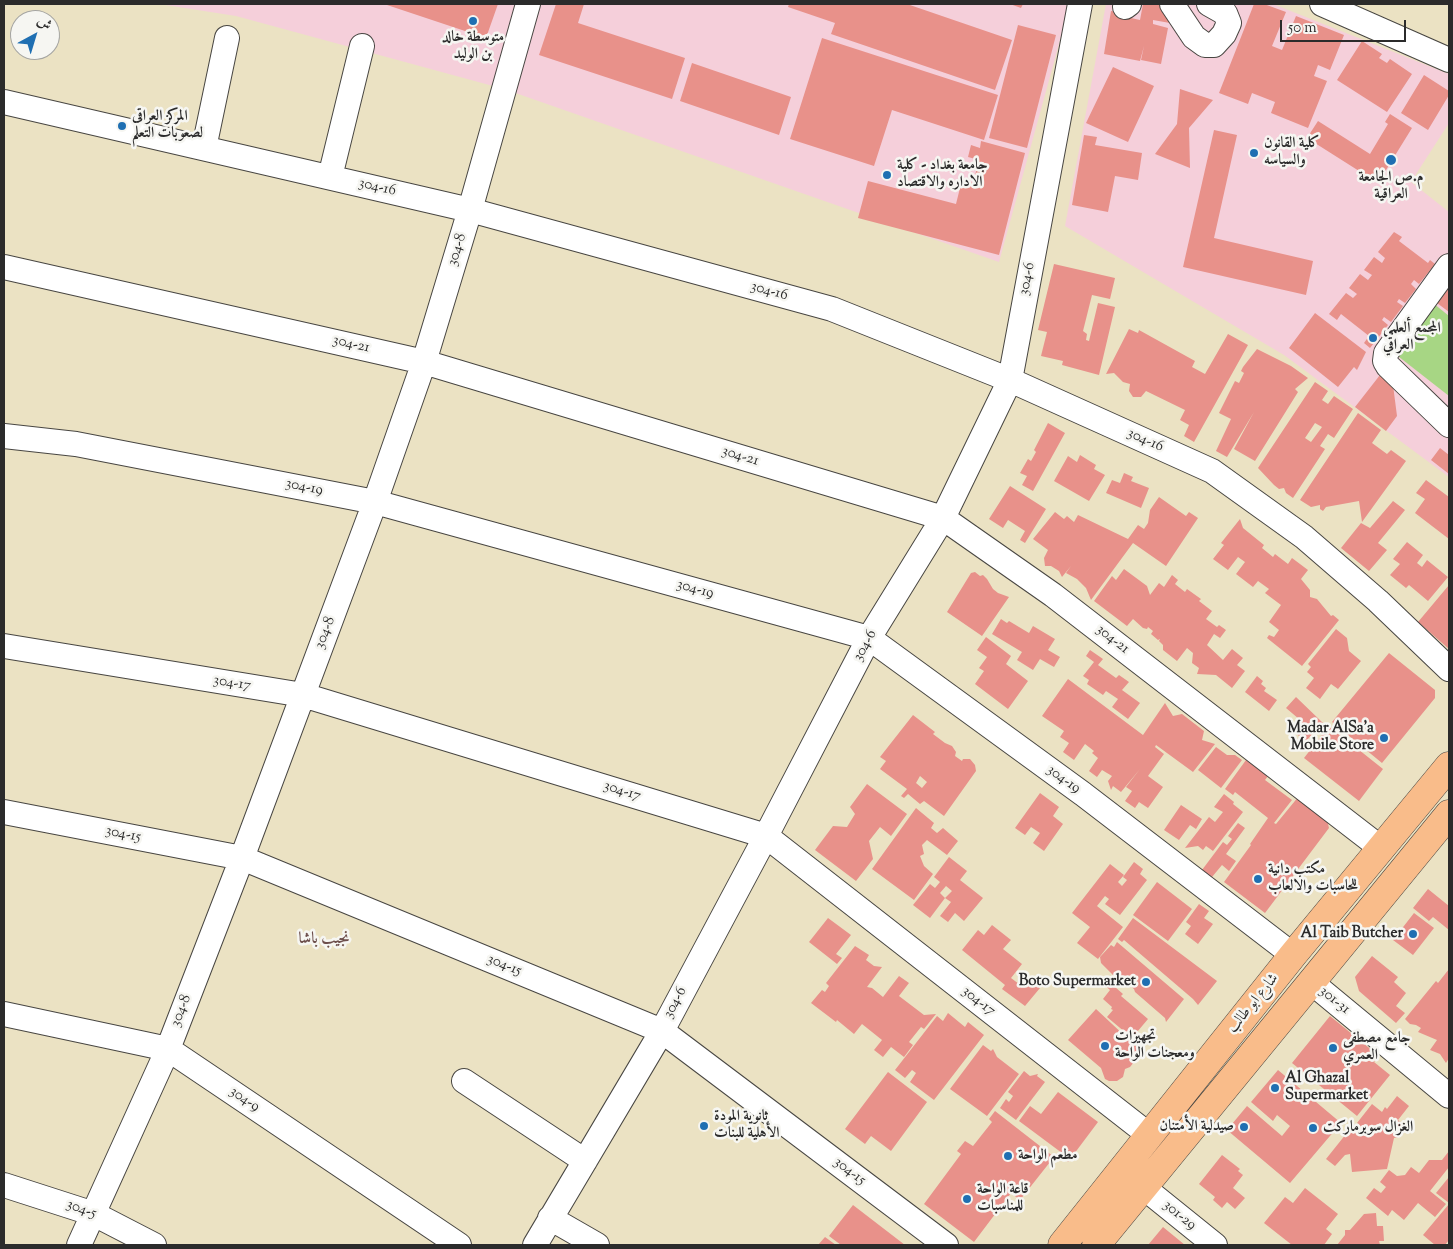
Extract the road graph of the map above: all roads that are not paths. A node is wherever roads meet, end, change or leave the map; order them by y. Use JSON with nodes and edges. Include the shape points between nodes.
{"nodes":[{"id":1,"x":528,"y":4,"type":"edge"},
{"id":2,"x":1080,"y":4,"type":"edge"},
{"id":3,"x":1172,"y":4,"type":"edge"},
{"id":4,"x":1209,"y":4,"type":"edge"},
{"id":5,"x":1322,"y":4,"type":"edge"},
{"id":6,"x":227,"y":38,"type":"dead end"},
{"id":7,"x":362,"y":46,"type":"dead end"},
{"id":8,"x":1449,"y":60,"type":"edge"},
{"id":9,"x":4,"y":102,"type":"edge"},
{"id":10,"x":204,"y":148,"type":"junction"},
{"id":11,"x":330,"y":177,"type":"junction"},
{"id":12,"x":470,"y":210,"type":"junction"},
{"id":13,"x":1449,"y":266,"type":"edge"},
{"id":14,"x":4,"y":267,"type":"edge"},
{"id":15,"x":424,"y":362,"type":"junction"},
{"id":16,"x":1010,"y":380,"type":"junction"},
{"id":17,"x":1449,"y":425,"type":"edge"},
{"id":18,"x":4,"y":436,"type":"edge"},
{"id":19,"x":375,"y":502,"type":"junction"},
{"id":20,"x":943,"y":518,"type":"junction"},
{"id":21,"x":869,"y":638,"type":"junction"},
{"id":22,"x":4,"y":646,"type":"edge"},
{"id":23,"x":1449,"y":669,"type":"edge"},
{"id":24,"x":303,"y":695,"type":"junction"},
{"id":25,"x":1449,"y":766,"type":"edge"},
{"id":26,"x":4,"y":812,"type":"edge"},
{"id":27,"x":1449,"y":814,"type":"edge"},
{"id":28,"x":766,"y":836,"type":"junction"},
{"id":29,"x":1382,"y":848,"type":"junction"},
{"id":30,"x":242,"y":858,"type":"junction"},
{"id":31,"x":1293,"y":955,"type":"junction"},
{"id":32,"x":1310,"y":982,"type":"junction"},
{"id":33,"x":4,"y":1014,"type":"edge"},
{"id":34,"x":662,"y":1031,"type":"junction"},
{"id":35,"x":168,"y":1049,"type":"junction"},
{"id":36,"x":464,"y":1081,"type":"dead end"},
{"id":37,"x":1449,"y":1096,"type":"edge"},
{"id":38,"x":1149,"y":1135,"type":"junction"},
{"id":39,"x":585,"y":1161,"type":"junction"},
{"id":40,"x":4,"y":1185,"type":"edge"},
{"id":41,"x":1144,"y":1187,"type":"junction"},
{"id":42,"x":94,"y":1214,"type":"junction"},
{"id":43,"x":550,"y":1218,"type":"junction"},
{"id":44,"x":79,"y":1245,"type":"edge"},
{"id":45,"x":154,"y":1245,"type":"edge"},
{"id":46,"x":459,"y":1245,"type":"edge"},
{"id":47,"x":535,"y":1245,"type":"edge"},
{"id":48,"x":597,"y":1245,"type":"edge"},
{"id":49,"x":946,"y":1245,"type":"edge"},
{"id":50,"x":1062,"y":1245,"type":"edge"},
{"id":51,"x":1096,"y":1245,"type":"edge"},
{"id":52,"x":1215,"y":1245,"type":"edge"}],
"edges":[{"from":1,"to":12,"type":"street","name":"304-8"},
{"from":2,"to":16,"type":"street","name":"304-6"},
{"from":3,"to":4,"type":"street","via":[[1194,37],[1204,45],[1214,45],[1229,23],[1225,13]]},
{"from":5,"to":8,"type":"street"},
{"from":6,"to":10,"type":"street"},
{"from":7,"to":11,"type":"street"},
{"from":9,"to":10,"type":"street","name":"304-16"},
{"from":10,"to":11,"type":"street","name":"304-16"},
{"from":11,"to":12,"type":"street","name":"304-16"},
{"from":12,"to":15,"type":"street","name":"304-8"},
{"from":12,"to":16,"type":"street","name":"304-16","via":[[832,309]]},
{"from":13,"to":17,"type":"street","via":[[1386,353],[1385,361]]},
{"from":14,"to":15,"type":"street","name":"304-21"},
{"from":15,"to":19,"type":"street","name":"304-8"},
{"from":15,"to":20,"type":"street","name":"304-21"},
{"from":16,"to":20,"type":"street","name":"304-6"},
{"from":16,"to":23,"type":"street","name":"304-16","via":[[1212,472],[1304,537]]},
{"from":18,"to":19,"type":"street","name":"304-19","via":[[76,444]]},
{"from":19,"to":21,"type":"street","name":"304-19"},
{"from":19,"to":24,"type":"street","name":"304-8"},
{"from":20,"to":21,"type":"street","name":"304-6"},
{"from":20,"to":29,"type":"street","name":"304-21","via":[[1053,595]]},
{"from":21,"to":28,"type":"street","name":"304-6"},
{"from":21,"to":31,"type":"street","name":"304-19","via":[[1083,794]]},
{"from":22,"to":24,"type":"street","name":"304-17"},
{"from":24,"to":28,"type":"street","name":"304-17"},
{"from":24,"to":30,"type":"street","name":"304-8"},
{"from":25,"to":29,"type":"main road","name":"شارع ابو طالب"},
{"from":26,"to":30,"type":"street","name":"304-15"},
{"from":27,"to":32,"type":"main road","name":"شارع ابو طالب"},
{"from":28,"to":34,"type":"street","name":"304-6"},
{"from":28,"to":38,"type":"street","name":"304-17"},
{"from":29,"to":31,"type":"main road","name":"شارع ابو طالب"},
{"from":30,"to":34,"type":"street","name":"304-15"},
{"from":30,"to":35,"type":"street","name":"304-8"},
{"from":31,"to":38,"type":"main road","name":"شارع ابو طالب"},
{"from":32,"to":37,"type":"street","name":"301-31"},
{"from":32,"to":41,"type":"main road","name":"شارع ابو طالب"},
{"from":33,"to":35,"type":"street","name":"304-9"},
{"from":34,"to":39,"type":"street","name":"304-6"},
{"from":34,"to":49,"type":"street","name":"304-15"},
{"from":35,"to":42,"type":"street","name":"304-8"},
{"from":35,"to":46,"type":"street","name":"304-9"},
{"from":36,"to":39,"type":"street"},
{"from":38,"to":50,"type":"main road","name":"شارع ابو طالب"},
{"from":39,"to":43,"type":"street","name":"304-6"},
{"from":40,"to":42,"type":"street","name":"304-5"},
{"from":41,"to":51,"type":"main road","name":"شارع ابو طالب"},
{"from":41,"to":52,"type":"street","name":"301-29"},
{"from":42,"to":44,"type":"street","name":"304-8"},
{"from":42,"to":45,"type":"street","name":"304-5"},
{"from":43,"to":47,"type":"street","name":"304-6"},
{"from":43,"to":48,"type":"street"}]}
